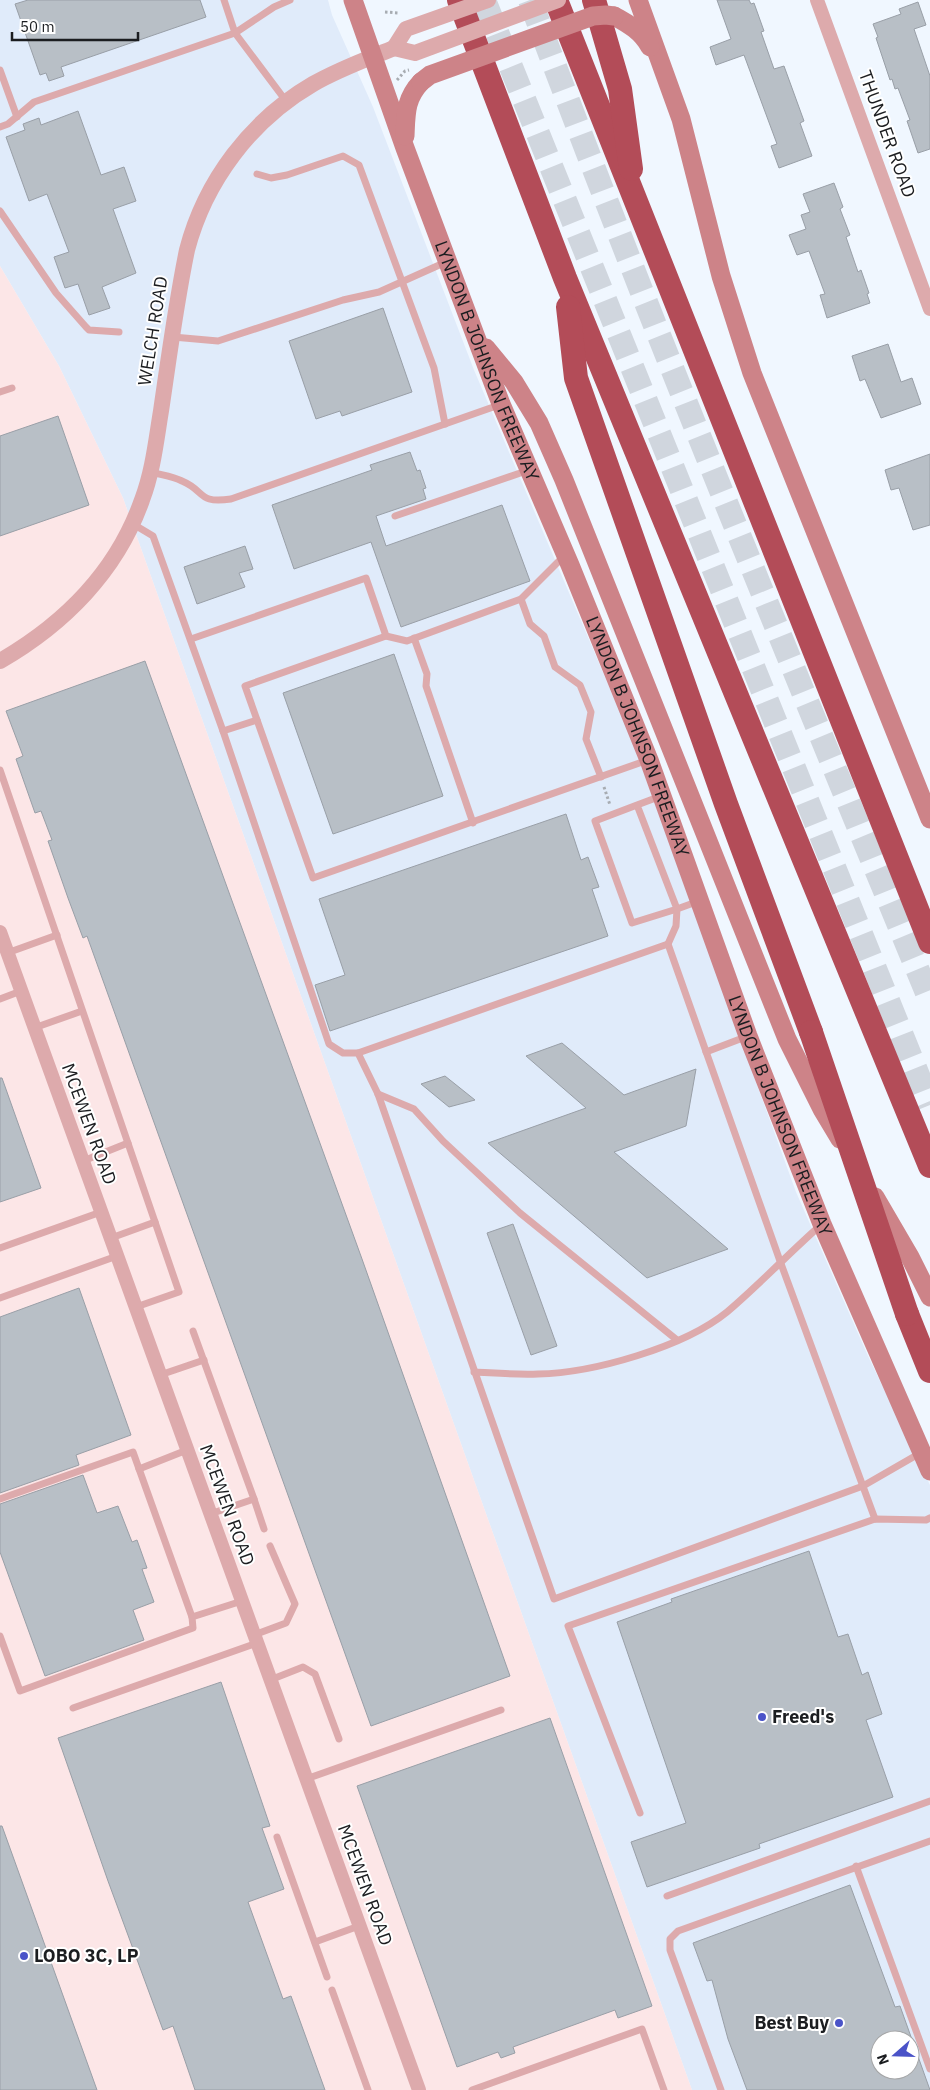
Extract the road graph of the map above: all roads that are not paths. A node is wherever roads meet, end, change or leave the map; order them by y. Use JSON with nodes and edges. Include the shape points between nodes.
{"nodes":[{"id":1,"x":224,"y":0,"type":"edge"},
{"id":2,"x":290,"y":0,"type":"edge"},
{"id":3,"x":353,"y":0,"type":"edge"},
{"id":4,"x":459,"y":0,"type":"edge"},
{"id":5,"x":488,"y":0,"type":"edge"},
{"id":6,"x":557,"y":0,"type":"edge"},
{"id":7,"x":594,"y":0,"type":"edge"},
{"id":8,"x":638,"y":0,"type":"edge"},
{"id":9,"x":817,"y":0,"type":"edge"},
{"id":10,"x":235,"y":32,"type":"junction"},
{"id":11,"x":394,"y":48,"type":"junction"},
{"id":12,"x":372,"y":56,"type":"junction"},
{"id":13,"x":0,"y":70,"type":"edge"},
{"id":14,"x":664,"y":72,"type":"junction"},
{"id":15,"x":286,"y":102,"type":"junction"},
{"id":16,"x":17,"y":117,"type":"junction"},
{"id":17,"x":0,"y":127,"type":"edge"},
{"id":18,"x":405,"y":148,"type":"junction"},
{"id":19,"x":257,"y":174,"type":"dead end"},
{"id":20,"x":637,"y":208,"type":"junction"},
{"id":21,"x":0,"y":211,"type":"edge"},
{"id":22,"x":448,"y":262,"type":"junction"},
{"id":23,"x":565,"y":278,"type":"junction"},
{"id":24,"x":402,"y":282,"type":"junction"},
{"id":25,"x":930,"y":309,"type":"edge"},
{"id":26,"x":118,"y":332,"type":"dead end"},
{"id":27,"x":172,"y":337,"type":"junction"},
{"id":28,"x":478,"y":340,"type":"junction"},
{"id":29,"x":12,"y":388,"type":"dead end"},
{"id":30,"x":0,"y":392,"type":"edge"},
{"id":31,"x":501,"y":404,"type":"junction"},
{"id":32,"x":445,"y":424,"type":"junction"},
{"id":33,"x":529,"y":470,"type":"junction"},
{"id":34,"x":151,"y":472,"type":"junction"},
{"id":35,"x":395,"y":516,"type":"dead end"},
{"id":36,"x":133,"y":524,"type":"junction"},
{"id":37,"x":565,"y":555,"type":"junction"},
{"id":38,"x":521,"y":599,"type":"junction"},
{"id":39,"x":386,"y":636,"type":"junction"},
{"id":40,"x":414,"y":638,"type":"junction"},
{"id":41,"x":191,"y":640,"type":"junction"},
{"id":42,"x":0,"y":661,"type":"edge"},
{"id":43,"x":257,"y":720,"type":"junction"},
{"id":44,"x":223,"y":730,"type":"junction"},
{"id":45,"x":649,"y":760,"type":"junction"},
{"id":46,"x":0,"y":770,"type":"edge"},
{"id":47,"x":600,"y":777,"type":"junction"},
{"id":48,"x":2,"y":785,"type":"edge"},
{"id":49,"x":662,"y":796,"type":"junction"},
{"id":50,"x":637,"y":806,"type":"junction"},
{"id":51,"x":930,"y":819,"type":"edge"},
{"id":52,"x":473,"y":823,"type":"junction"},
{"id":53,"x":700,"y":900,"type":"junction"},
{"id":54,"x":677,"y":909,"type":"junction"},
{"id":55,"x":57,"y":935,"type":"junction"},
{"id":56,"x":930,"y":942,"type":"edge"},
{"id":57,"x":3,"y":944,"type":"edge"},
{"id":58,"x":668,"y":944,"type":"junction"},
{"id":59,"x":21,"y":992,"type":"junction"},
{"id":60,"x":0,"y":1000,"type":"edge"},
{"id":61,"x":82,"y":1011,"type":"junction"},
{"id":62,"x":34,"y":1028,"type":"junction"},
{"id":63,"x":748,"y":1036,"type":"junction"},
{"id":64,"x":706,"y":1052,"type":"junction"},
{"id":65,"x":358,"y":1053,"type":"junction"},
{"id":66,"x":378,"y":1094,"type":"junction"},
{"id":67,"x":128,"y":1143,"type":"junction"},
{"id":68,"x":83,"y":1161,"type":"junction"},
{"id":69,"x":930,"y":1166,"type":"edge"},
{"id":70,"x":101,"y":1212,"type":"junction"},
{"id":71,"x":155,"y":1222,"type":"junction"},
{"id":72,"x":822,"y":1224,"type":"junction"},
{"id":73,"x":110,"y":1238,"type":"junction"},
{"id":74,"x":0,"y":1248,"type":"edge"},
{"id":75,"x":117,"y":1256,"type":"junction"},
{"id":76,"x":780,"y":1261,"type":"junction"},
{"id":77,"x":930,"y":1297,"type":"edge"},
{"id":78,"x":0,"y":1298,"type":"edge"},
{"id":79,"x":136,"y":1307,"type":"junction"},
{"id":80,"x":193,"y":1331,"type":"dead end"},
{"id":81,"x":677,"y":1340,"type":"junction"},
{"id":82,"x":204,"y":1360,"type":"junction"},
{"id":83,"x":930,"y":1371,"type":"edge"},
{"id":84,"x":474,"y":1372,"type":"junction"},
{"id":85,"x":160,"y":1375,"type":"junction"},
{"id":86,"x":187,"y":1450,"type":"junction"},
{"id":87,"x":922,"y":1452,"type":"junction"},
{"id":88,"x":139,"y":1469,"type":"junction"},
{"id":89,"x":930,"y":1470,"type":"edge"},
{"id":90,"x":863,"y":1486,"type":"junction"},
{"id":91,"x":0,"y":1499,"type":"edge"},
{"id":92,"x":254,"y":1499,"type":"junction"},
{"id":93,"x":210,"y":1514,"type":"junction"},
{"id":94,"x":930,"y":1518,"type":"edge"},
{"id":95,"x":876,"y":1519,"type":"junction"},
{"id":96,"x":264,"y":1529,"type":"dead end"},
{"id":97,"x":270,"y":1546,"type":"dead end"},
{"id":98,"x":242,"y":1601,"type":"junction"},
{"id":99,"x":192,"y":1617,"type":"junction"},
{"id":100,"x":0,"y":1636,"type":"edge"},
{"id":101,"x":256,"y":1639,"type":"junction"},
{"id":102,"x":270,"y":1680,"type":"junction"},
{"id":103,"x":73,"y":1708,"type":"dead end"},
{"id":104,"x":501,"y":1710,"type":"dead end"},
{"id":105,"x":339,"y":1740,"type":"dead end"},
{"id":106,"x":306,"y":1779,"type":"junction"},
{"id":107,"x":930,"y":1801,"type":"edge"},
{"id":108,"x":640,"y":1813,"type":"dead end"},
{"id":109,"x":277,"y":1837,"type":"dead end"},
{"id":110,"x":930,"y":1841,"type":"edge"},
{"id":111,"x":856,"y":1866,"type":"junction"},
{"id":112,"x":668,"y":1896,"type":"dead end"},
{"id":113,"x":359,"y":1926,"type":"junction"},
{"id":114,"x":315,"y":1942,"type":"junction"},
{"id":115,"x":328,"y":1977,"type":"dead end"},
{"id":116,"x":332,"y":1990,"type":"dead end"},
{"id":117,"x":930,"y":2069,"type":"edge"},
{"id":118,"x":368,"y":2090,"type":"edge"},
{"id":119,"x":418,"y":2090,"type":"edge"},
{"id":120,"x":472,"y":2090,"type":"edge"},
{"id":121,"x":664,"y":2090,"type":"edge"},
{"id":122,"x":720,"y":2090,"type":"edge"}],
"edges":[{"from":1,"to":10,"type":"lane"},
{"from":2,"to":10,"type":"lane"},
{"from":3,"to":12,"type":"main road","name":"LYNDON B JOHNSON FREEWAY"},
{"from":4,"to":23,"type":"highway"},
{"from":5,"to":11,"type":"street","bridge":true,"via":[[406,29]]},
{"from":6,"to":11,"type":"street","name":"WELCH ROAD","bridge":true,"via":[[415,53]]},
{"from":6,"to":20,"type":"highway"},
{"from":7,"to":20,"type":"highway","via":[[620,89]]},
{"from":8,"to":14,"type":"main road"},
{"from":9,"to":25,"type":"street","name":"THUNDER ROAD"},
{"from":10,"to":15,"type":"lane"},
{"from":10,"to":16,"type":"lane","via":[[34,102]]},
{"from":11,"to":12,"type":"street","name":"WELCH ROAD"},
{"from":12,"to":15,"type":"street","name":"WELCH ROAD","via":[[321,80]]},
{"from":12,"to":18,"type":"main road","name":"LYNDON B JOHNSON FREEWAY"},
{"from":13,"to":16,"type":"lane"},
{"from":14,"to":18,"type":"main road","bridge":true,"via":[[646,40],[631,26],[614,16],[593,16],[430,75],[412,91],[406,108]]},
{"from":14,"to":51,"type":"main road","via":[[689,149],[721,276],[752,373]]},
{"from":15,"to":27,"type":"street","name":"WELCH ROAD","via":[[249,135],[215,181],[203,204],[186,250]]},
{"from":16,"to":17,"type":"lane"},
{"from":18,"to":22,"type":"main road","name":"LYNDON B JOHNSON FREEWAY"},
{"from":19,"to":24,"type":"lane","via":[[271,178],[287,175],[344,156],[359,165]]},
{"from":20,"to":56,"type":"highway"},
{"from":21,"to":26,"type":"lane","via":[[56,293],[89,330]]},
{"from":22,"to":24,"type":"lane"},
{"from":22,"to":28,"type":"main road","name":"LYNDON B JOHNSON FREEWAY"},
{"from":23,"to":69,"type":"highway"},
{"from":23,"to":83,"type":"highway","bridge":true,"via":[[576,378],[726,804],[811,1032],[907,1314]]},
{"from":24,"to":27,"type":"lane","via":[[218,341]]},
{"from":24,"to":32,"type":"lane","via":[[434,368]]},
{"from":27,"to":34,"type":"street","name":"WELCH ROAD"},
{"from":28,"to":31,"type":"main road","name":"LYNDON B JOHNSON FREEWAY"},
{"from":28,"to":77,"type":"main road","via":[[514,382],[539,423],[787,1039],[822,1109],[910,1257]]},
{"from":29,"to":30,"type":"lane"},
{"from":31,"to":32,"type":"lane"},
{"from":31,"to":33,"type":"main road","name":"LYNDON B JOHNSON FREEWAY"},
{"from":32,"to":34,"type":"lane","via":[[231,499],[207,499],[183,481]]},
{"from":33,"to":35,"type":"lane"},
{"from":33,"to":37,"type":"main road","name":"LYNDON B JOHNSON FREEWAY"},
{"from":34,"to":36,"type":"street","name":"WELCH ROAD"},
{"from":36,"to":41,"type":"lane","via":[[153,536]]},
{"from":36,"to":42,"type":"street","name":"WELCH ROAD","via":[[112,562],[65,616],[29,644]]},
{"from":37,"to":38,"type":"lane"},
{"from":37,"to":45,"type":"main road","name":"LYNDON B JOHNSON FREEWAY"},
{"from":38,"to":40,"type":"lane"},
{"from":38,"to":47,"type":"lane","via":[[530,624],[544,636],[555,666],[580,685],[591,712],[586,739]]},
{"from":39,"to":40,"type":"lane","via":[[407,641]]},
{"from":39,"to":41,"type":"lane","via":[[366,578]]},
{"from":39,"to":43,"type":"lane","via":[[245,686]]},
{"from":40,"to":52,"type":"lane","via":[[427,674],[426,686]]},
{"from":41,"to":44,"type":"lane"},
{"from":43,"to":44,"type":"lane"},
{"from":43,"to":52,"type":"lane","via":[[313,878]]},
{"from":44,"to":65,"type":"lane","via":[[329,1044],[343,1053]]},
{"from":45,"to":47,"type":"lane"},
{"from":45,"to":49,"type":"main road","name":"LYNDON B JOHNSON FREEWAY"},
{"from":46,"to":48,"type":"lane"},
{"from":47,"to":52,"type":"lane"},
{"from":48,"to":55,"type":"lane"},
{"from":49,"to":50,"type":"lane"},
{"from":49,"to":53,"type":"main road","name":"LYNDON B JOHNSON FREEWAY"},
{"from":50,"to":54,"type":"lane"},
{"from":50,"to":54,"type":"lane","via":[[595,821],[632,923]]},
{"from":53,"to":54,"type":"lane"},
{"from":53,"to":63,"type":"main road","name":"LYNDON B JOHNSON FREEWAY"},
{"from":54,"to":58,"type":"lane","via":[[676,926]]},
{"from":55,"to":57,"type":"lane"},
{"from":55,"to":61,"type":"lane"},
{"from":57,"to":59,"type":"street","name":"MCEWEN ROAD"},
{"from":58,"to":64,"type":"lane"},
{"from":58,"to":65,"type":"lane"},
{"from":59,"to":60,"type":"lane"},
{"from":59,"to":62,"type":"street","name":"MCEWEN ROAD"},
{"from":61,"to":62,"type":"lane"},
{"from":61,"to":67,"type":"lane"},
{"from":62,"to":68,"type":"street","name":"MCEWEN ROAD"},
{"from":63,"to":64,"type":"lane"},
{"from":63,"to":72,"type":"main road","name":"LYNDON B JOHNSON FREEWAY"},
{"from":64,"to":76,"type":"lane"},
{"from":65,"to":66,"type":"lane"},
{"from":66,"to":81,"type":"lane","via":[[414,1110],[520,1213]]},
{"from":66,"to":84,"type":"lane"},
{"from":67,"to":68,"type":"lane"},
{"from":67,"to":71,"type":"lane"},
{"from":68,"to":70,"type":"street","name":"MCEWEN ROAD"},
{"from":70,"to":73,"type":"street","name":"MCEWEN ROAD"},
{"from":70,"to":74,"type":"lane"},
{"from":71,"to":73,"type":"lane"},
{"from":71,"to":79,"type":"lane","via":[[179,1292]]},
{"from":72,"to":76,"type":"lane"},
{"from":72,"to":87,"type":"main road","name":"LYNDON B JOHNSON FREEWAY"},
{"from":73,"to":75,"type":"street","name":"MCEWEN ROAD"},
{"from":75,"to":78,"type":"lane"},
{"from":75,"to":79,"type":"street","name":"MCEWEN ROAD"},
{"from":76,"to":81,"type":"lane","via":[[726,1312],[704,1328]]},
{"from":76,"to":90,"type":"lane"},
{"from":79,"to":85,"type":"street","name":"MCEWEN ROAD"},
{"from":80,"to":82,"type":"lane"},
{"from":81,"to":84,"type":"lane","via":[[598,1367],[540,1374]]},
{"from":82,"to":85,"type":"lane"},
{"from":82,"to":92,"type":"lane"},
{"from":84,"to":90,"type":"lane","via":[[554,1599]]},
{"from":85,"to":86,"type":"street","name":"MCEWEN ROAD"},
{"from":86,"to":88,"type":"lane"},
{"from":86,"to":93,"type":"street","name":"MCEWEN ROAD"},
{"from":87,"to":89,"type":"main road","name":"LYNDON B JOHNSON FREEWAY"},
{"from":87,"to":90,"type":"lane"},
{"from":88,"to":91,"type":"lane","via":[[133,1452]]},
{"from":88,"to":99,"type":"lane"},
{"from":90,"to":95,"type":"lane"},
{"from":92,"to":93,"type":"lane"},
{"from":92,"to":96,"type":"lane"},
{"from":93,"to":98,"type":"street","name":"MCEWEN ROAD"},
{"from":94,"to":95,"type":"lane"},
{"from":95,"to":108,"type":"lane","via":[[568,1626]]},
{"from":97,"to":101,"type":"lane","via":[[295,1604],[286,1623]]},
{"from":98,"to":99,"type":"lane"},
{"from":98,"to":101,"type":"street","name":"MCEWEN ROAD"},
{"from":99,"to":100,"type":"lane","via":[[193,1628],[20,1692]]},
{"from":101,"to":102,"type":"street","name":"MCEWEN ROAD"},
{"from":101,"to":103,"type":"lane"},
{"from":102,"to":105,"type":"lane","via":[[303,1667],[315,1674]]},
{"from":102,"to":106,"type":"street","name":"MCEWEN ROAD"},
{"from":104,"to":106,"type":"lane"},
{"from":106,"to":113,"type":"street","name":"MCEWEN ROAD"},
{"from":107,"to":112,"type":"lane"},
{"from":109,"to":114,"type":"lane"},
{"from":110,"to":111,"type":"lane"},
{"from":111,"to":117,"type":"lane"},
{"from":111,"to":122,"type":"lane","via":[[678,1931],[670,1939],[670,1950]]},
{"from":113,"to":114,"type":"lane"},
{"from":113,"to":119,"type":"street","name":"MCEWEN ROAD"},
{"from":114,"to":115,"type":"lane"},
{"from":116,"to":118,"type":"lane"},
{"from":120,"to":121,"type":"lane","via":[[642,2029]]}]}
